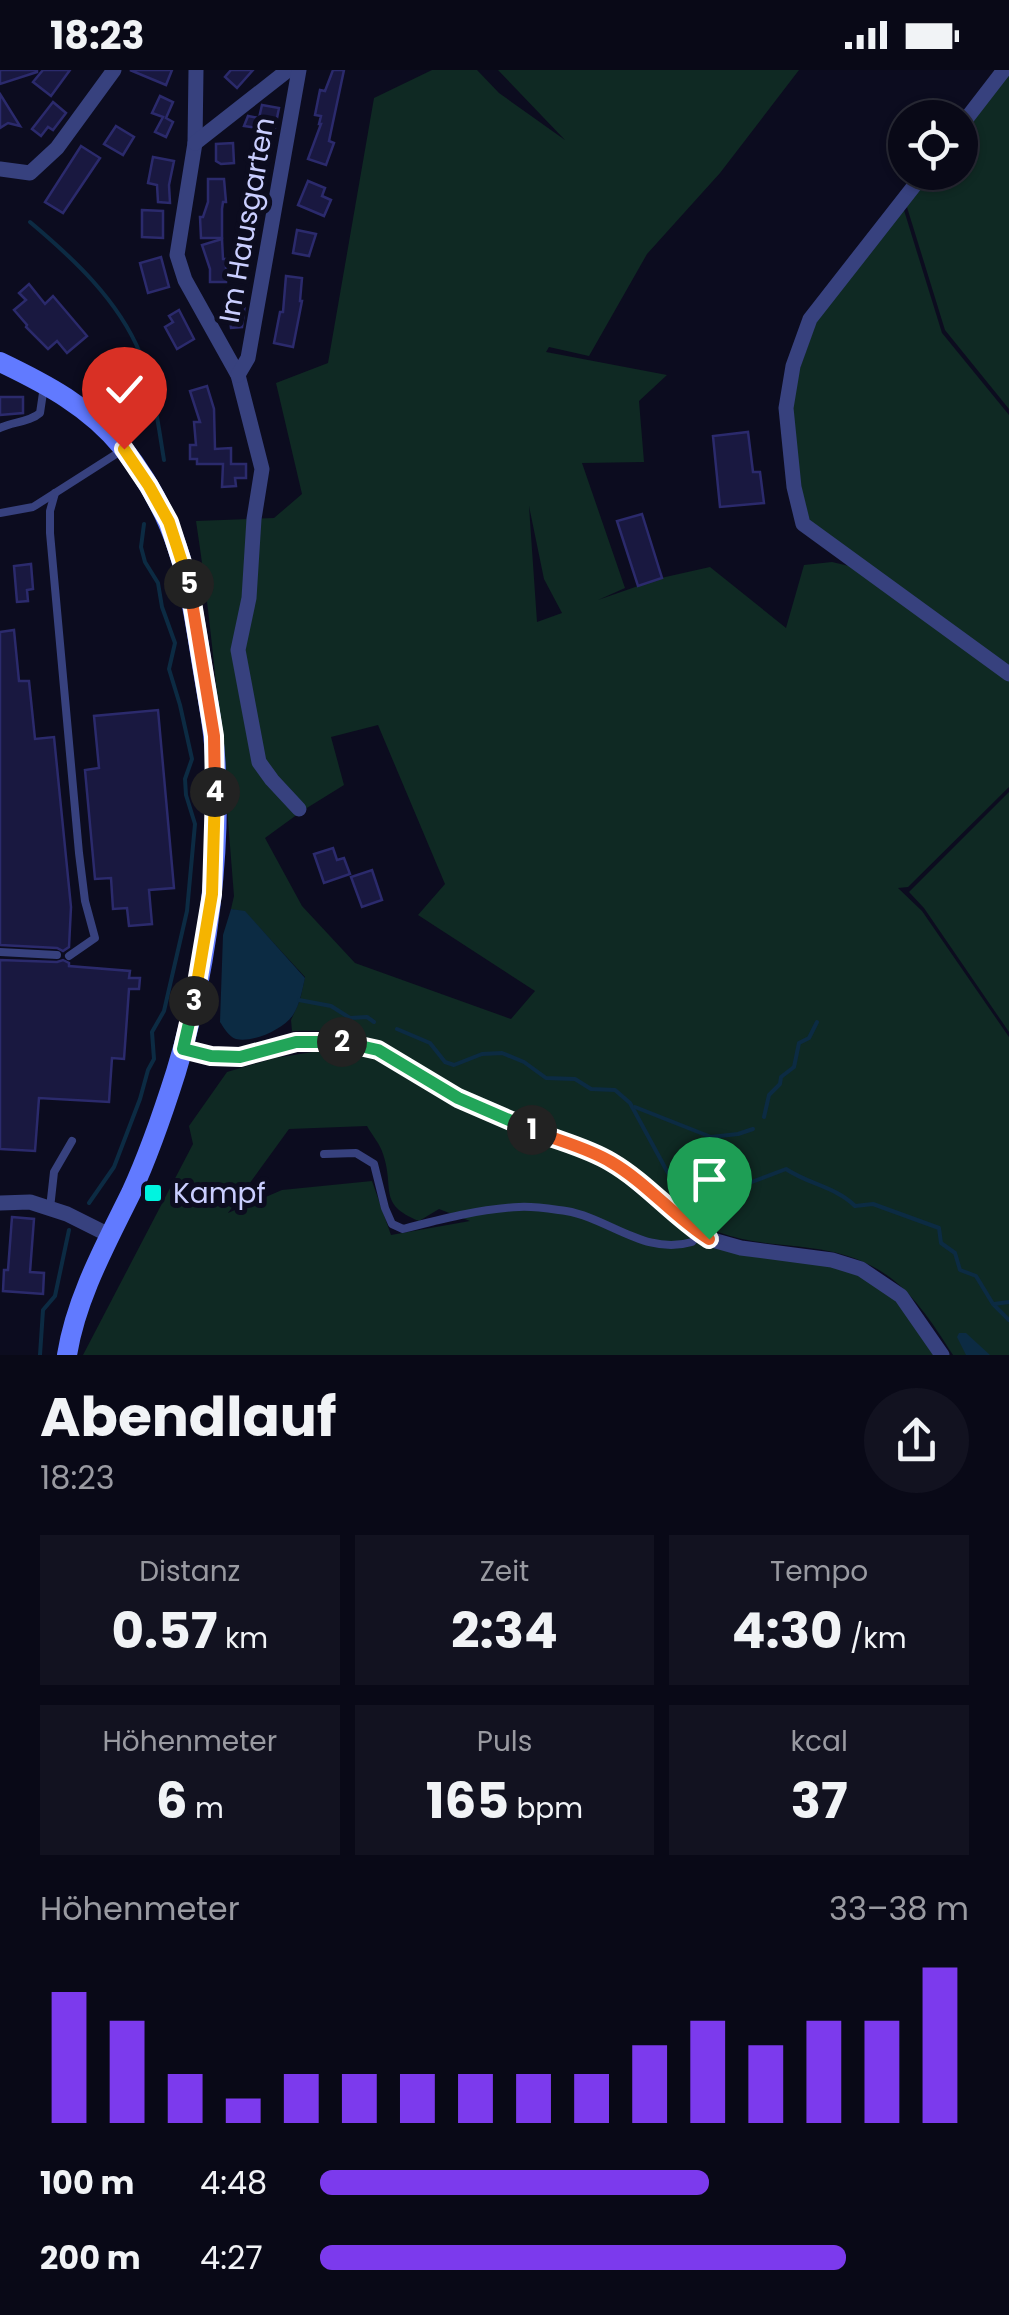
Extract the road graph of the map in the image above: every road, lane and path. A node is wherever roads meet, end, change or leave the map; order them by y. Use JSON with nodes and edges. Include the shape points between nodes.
{"nodes":[{"id":1,"x":114,"y":70,"type":"edge"},
{"id":2,"x":196,"y":70,"type":"edge"},
{"id":3,"x":288,"y":70,"type":"edge"},
{"id":4,"x":299,"y":70,"type":"edge"},
{"id":5,"x":1004,"y":70,"type":"edge"},
{"id":6,"x":978,"y":104,"type":"edge"},
{"id":7,"x":195,"y":144,"type":"junction"},
{"id":8,"x":0,"y":169,"type":"edge"},
{"id":9,"x":911,"y":190,"type":"edge"},
{"id":10,"x":0,"y":362,"type":"edge"},
{"id":11,"x":238,"y":376,"type":"junction"},
{"id":12,"x":44,"y":383,"type":"junction"},
{"id":13,"x":0,"y":428,"type":"edge"},
{"id":14,"x":124,"y":449,"type":"junction"},
{"id":15,"x":55,"y":493,"type":"junction"},
{"id":16,"x":0,"y":513,"type":"edge"},
{"id":17,"x":1009,"y":674,"type":"edge"},
{"id":18,"x":300,"y":809,"type":"dead end"},
{"id":19,"x":0,"y":952,"type":"edge"},
{"id":20,"x":57,"y":955,"type":"dead end"},
{"id":21,"x":69,"y":956,"type":"dead end"},
{"id":22,"x":183,"y":1049,"type":"junction"},
{"id":23,"x":72,"y":1141,"type":"dead end"},
{"id":24,"x":324,"y":1154,"type":"dead end"},
{"id":25,"x":0,"y":1203,"type":"edge"},
{"id":26,"x":50,"y":1208,"type":"junction"},
{"id":27,"x":699,"y":1233,"type":"junction"},
{"id":28,"x":107,"y":1240,"type":"junction"},
{"id":29,"x":66,"y":1355,"type":"edge"},
{"id":30,"x":942,"y":1355,"type":"edge"}],
"edges":[{"from":1,"to":8,"type":"street","via":[[57,148],[30,173]]},
{"from":2,"to":7,"type":"street"},
{"from":3,"to":7,"type":"street"},
{"from":4,"to":11,"type":"street","name":"Im Hausgarten","via":[[248,358]]},
{"from":5,"to":6,"type":"street"},
{"from":7,"to":11,"type":"street","via":[[176,255]]},
{"from":9,"to":17,"type":"street","via":[[810,319],[786,408],[794,486],[803,524]]},
{"from":10,"to":12,"type":"main road"},
{"from":11,"to":18,"type":"street","via":[[262,469],[238,650],[259,762]]},
{"from":12,"to":13,"type":"lane","via":[[40,414]]},
{"from":12,"to":14,"type":"main road","via":[[68,396]]},
{"from":14,"to":15,"type":"lane"},
{"from":14,"to":22,"type":"main road","via":[[169,522],[189,584],[214,736],[212,894]]},
{"from":15,"to":16,"type":"lane","via":[[33,507]]},
{"from":15,"to":21,"type":"lane","via":[[50,533],[67,740],[94,938]]},
{"from":19,"to":20,"type":"lane"},
{"from":22,"to":27,"type":"street","via":[[240,1057],[338,1041],[378,1050],[490,1114],[613,1163]]},
{"from":22,"to":28,"type":"main road","via":[[147,1154]]},
{"from":23,"to":26,"type":"lane","via":[[54,1172]]},
{"from":24,"to":27,"type":"lane","via":[[356,1153],[374,1164],[392,1224],[404,1229],[523,1206],[572,1212],[668,1245],[692,1242]]},
{"from":25,"to":26,"type":"street"},
{"from":26,"to":28,"type":"street"},
{"from":27,"to":30,"type":"street","via":[[741,1248],[861,1270],[902,1296]]},
{"from":28,"to":29,"type":"main road"}]}
